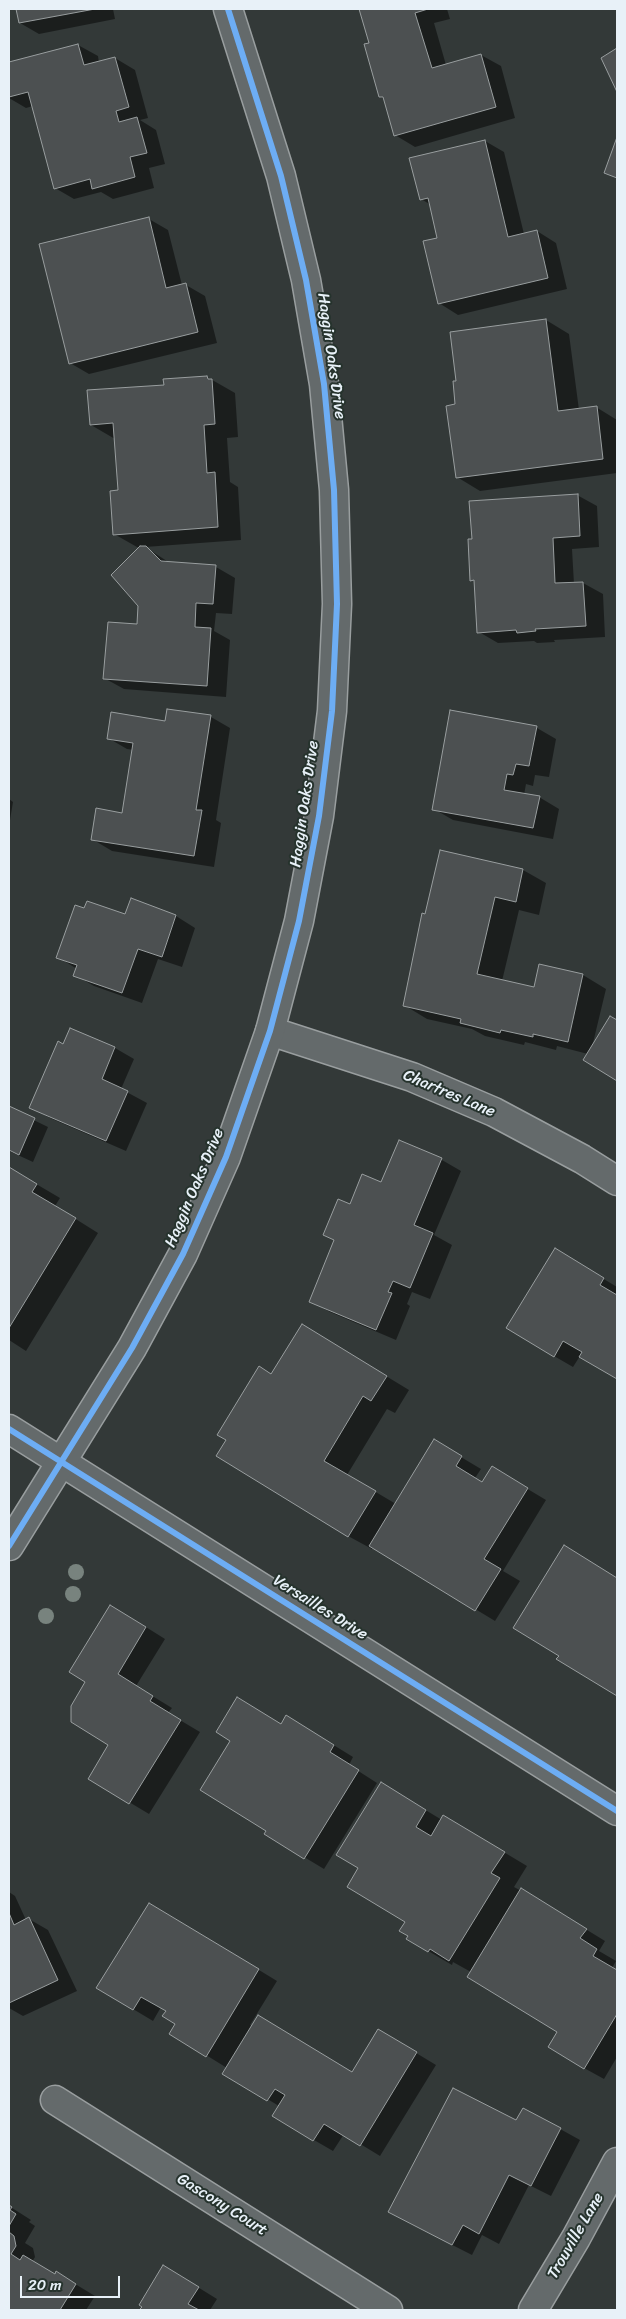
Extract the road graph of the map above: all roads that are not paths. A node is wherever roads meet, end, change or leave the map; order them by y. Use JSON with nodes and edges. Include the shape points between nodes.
{"nodes":[{"id":1,"x":228,"y":9,"type":"edge"},
{"id":2,"x":270,"y":1031,"type":"junction"},
{"id":3,"x":617,"y":1181,"type":"edge"},
{"id":4,"x":9,"y":1429,"type":"edge"},
{"id":5,"x":62,"y":1462,"type":"junction"},
{"id":6,"x":9,"y":1546,"type":"edge"},
{"id":7,"x":617,"y":1811,"type":"edge"},
{"id":8,"x":55,"y":2100,"type":"dead end"},
{"id":9,"x":617,"y":2162,"type":"edge"},
{"id":10,"x":388,"y":2310,"type":"edge"},
{"id":11,"x":533,"y":2310,"type":"edge"}],
"edges":[{"from":1,"to":2,"type":"street","name":"Haggin Oaks Drive","via":[[281,176],[306,280],[324,384],[334,490],[337,604],[332,711],[319,816],[299,921]]},
{"from":2,"to":3,"type":"street","name":"Chartres Lane","via":[[412,1077],[494,1112]]},
{"from":2,"to":5,"type":"street","name":"Haggin Oaks Drive","via":[[226,1157],[182,1254],[132,1348]]},
{"from":4,"to":5,"type":"street","name":"Versailles Drive"},
{"from":5,"to":6,"type":"street","name":"Haggin Oaks Drive"},
{"from":5,"to":7,"type":"street","name":"Versailles Drive"},
{"from":8,"to":10,"type":"street","name":"Gascony Court"},
{"from":9,"to":11,"type":"street","name":"Trouville Lane"}]}
